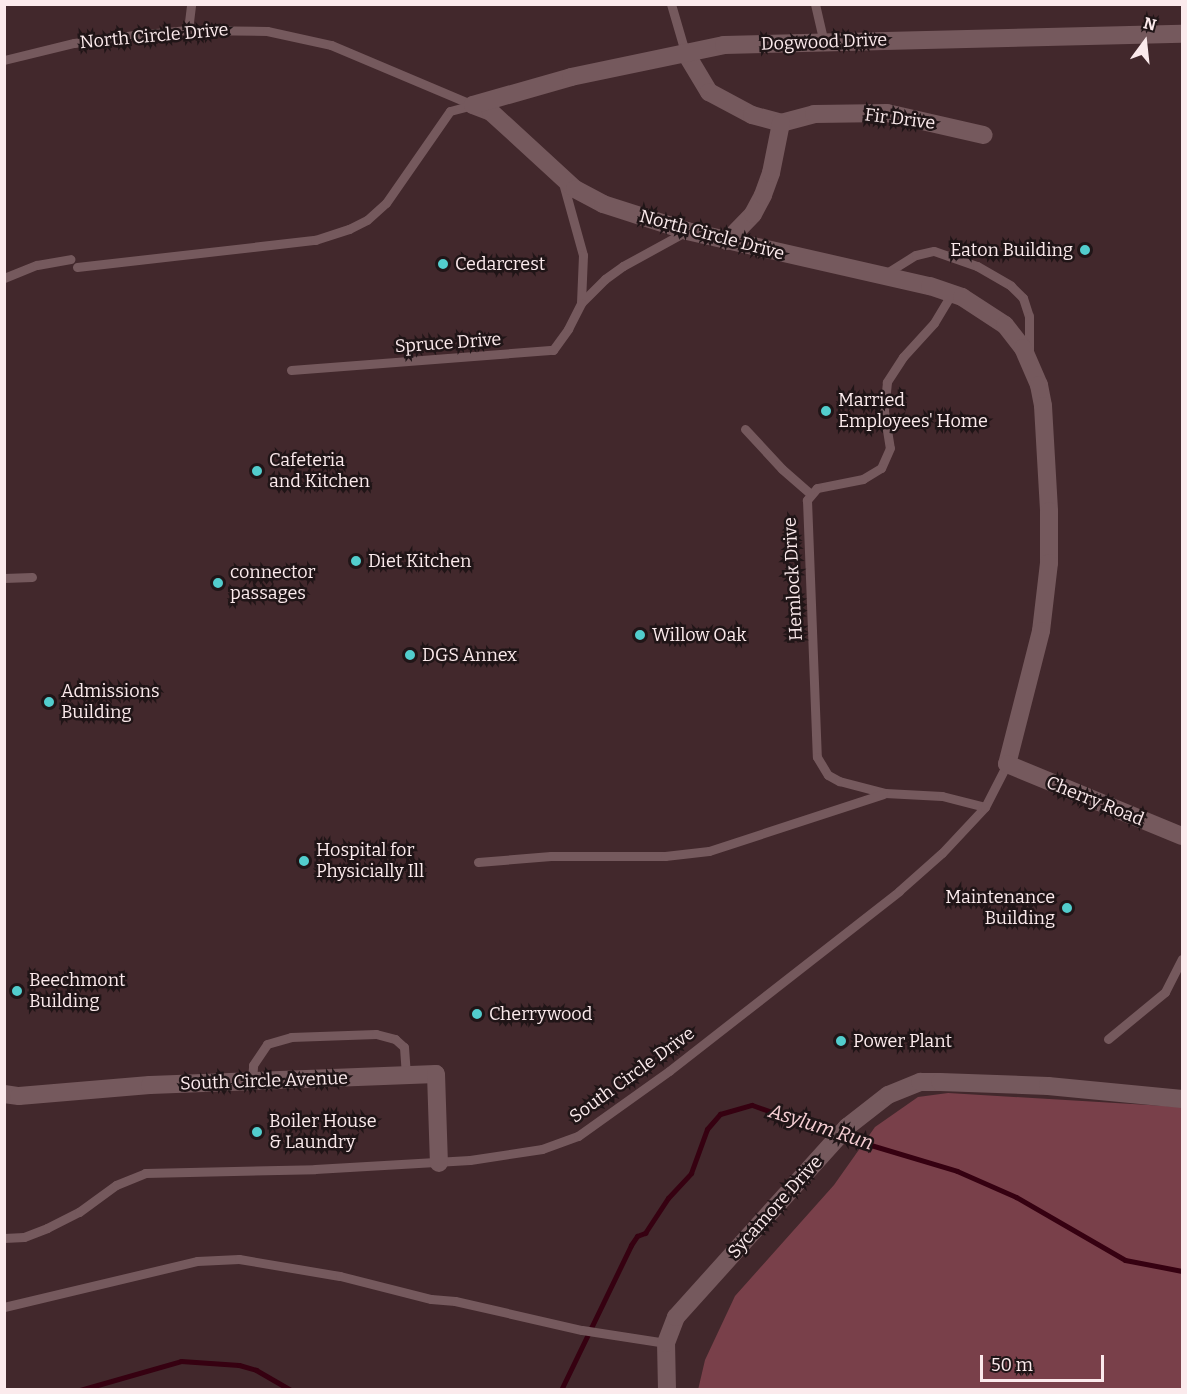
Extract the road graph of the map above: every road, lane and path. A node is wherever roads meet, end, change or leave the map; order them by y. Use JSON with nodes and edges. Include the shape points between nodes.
{"nodes":[{"id":1,"x":191,"y":4,"type":"edge"},
{"id":2,"x":670,"y":4,"type":"edge"},
{"id":3,"x":815,"y":4,"type":"edge"},
{"id":4,"x":188,"y":30,"type":"junction"},
{"id":5,"x":1182,"y":34,"type":"edge"},
{"id":6,"x":824,"y":42,"type":"junction"},
{"id":7,"x":685,"y":52,"type":"junction"},
{"id":8,"x":4,"y":60,"type":"edge"},
{"id":9,"x":473,"y":105,"type":"junction"},
{"id":10,"x":781,"y":123,"type":"junction"},
{"id":11,"x":984,"y":135,"type":"dead end"},
{"id":12,"x":562,"y":178,"type":"junction"},
{"id":13,"x":687,"y":231,"type":"junction"},
{"id":14,"x":728,"y":241,"type":"junction"},
{"id":15,"x":70,"y":259,"type":"dead end"},
{"id":16,"x":77,"y":267,"type":"dead end"},
{"id":17,"x":883,"y":275,"type":"junction"},
{"id":18,"x":4,"y":278,"type":"edge"},
{"id":19,"x":952,"y":293,"type":"junction"},
{"id":20,"x":581,"y":303,"type":"junction"},
{"id":21,"x":1029,"y":360,"type":"junction"},
{"id":22,"x":291,"y":370,"type":"dead end"},
{"id":23,"x":745,"y":429,"type":"dead end"},
{"id":24,"x":810,"y":493,"type":"junction"},
{"id":25,"x":32,"y":577,"type":"dead end"},
{"id":26,"x":4,"y":578,"type":"edge"},
{"id":27,"x":1007,"y":764,"type":"junction"},
{"id":28,"x":885,"y":793,"type":"junction"},
{"id":29,"x":985,"y":807,"type":"junction"},
{"id":30,"x":1182,"y":836,"type":"edge"},
{"id":31,"x":478,"y":862,"type":"dead end"},
{"id":32,"x":1182,"y":959,"type":"edge"},
{"id":33,"x":1108,"y":1040,"type":"dead end"},
{"id":34,"x":406,"y":1075,"type":"junction"},
{"id":35,"x":252,"y":1081,"type":"junction"},
{"id":36,"x":4,"y":1094,"type":"edge"},
{"id":37,"x":1182,"y":1099,"type":"edge"},
{"id":38,"x":439,"y":1163,"type":"junction"},
{"id":39,"x":4,"y":1238,"type":"edge"},
{"id":40,"x":4,"y":1307,"type":"edge"},
{"id":41,"x":666,"y":1344,"type":"junction"},
{"id":42,"x":667,"y":1381,"type":"edge"}],
"edges":[{"from":1,"to":4,"type":"lane"},
{"from":2,"to":7,"type":"lane"},
{"from":3,"to":6,"type":"lane"},
{"from":4,"to":8,"type":"lane","name":"North Circle Drive","via":[[74,43]]},
{"from":4,"to":9,"type":"lane","name":"North Circle Drive","via":[[248,29],[310,39],[398,71]]},
{"from":5,"to":6,"type":"street","name":"Dogwood Drive"},
{"from":6,"to":7,"type":"street","name":"Dogwood Drive","via":[[724,45]]},
{"from":7,"to":9,"type":"street","name":"Dogwood Drive","via":[[572,77]]},
{"from":7,"to":10,"type":"street","via":[[710,92],[752,115]]},
{"from":9,"to":12,"type":"street","name":"North Circle Drive","via":[[499,118]]},
{"from":9,"to":16,"type":"lane","via":[[450,111],[386,203],[349,229],[315,240]]},
{"from":10,"to":11,"type":"street","name":"Fir Drive","via":[[814,114],[887,113]]},
{"from":10,"to":14,"type":"street","via":[[764,195],[753,214]]},
{"from":12,"to":13,"type":"street","name":"North Circle Drive","via":[[603,204]]},
{"from":12,"to":20,"type":"lane","name":"Spruce Drive","via":[[583,255]]},
{"from":13,"to":14,"type":"street","name":"North Circle Drive"},
{"from":13,"to":20,"type":"lane","name":"Spruce Drive","via":[[623,266]]},
{"from":14,"to":17,"type":"street","name":"North Circle Drive"},
{"from":15,"to":18,"type":"lane","via":[[37,265]]},
{"from":17,"to":19,"type":"street","name":"North Circle Drive"},
{"from":17,"to":21,"type":"lane","via":[[916,255],[934,251],[991,274],[1023,297],[1029,316]]},
{"from":19,"to":21,"type":"street","name":"North Circle Drive","via":[[1005,325]]},
{"from":19,"to":24,"type":"lane","name":"Hemlock Drive","via":[[934,324],[903,357],[887,382],[884,406],[890,448],[881,468],[863,479],[824,485]]},
{"from":20,"to":22,"type":"lane","name":"Spruce Drive","via":[[553,350]]},
{"from":21,"to":27,"type":"street","name":"North Circle Drive","via":[[1043,406],[1049,562],[1039,645]]},
{"from":23,"to":24,"type":"lane"},
{"from":24,"to":28,"type":"lane","name":"Hemlock Drive","via":[[806,505],[807,547],[817,757],[828,775]]},
{"from":25,"to":26,"type":"lane"},
{"from":27,"to":29,"type":"lane","name":"South Circle Drive"},
{"from":27,"to":30,"type":"street","name":"Cherry Road"},
{"from":28,"to":29,"type":"lane","name":"Hemlock Drive","via":[[942,796]]},
{"from":28,"to":31,"type":"lane","via":[[709,851]]},
{"from":29,"to":38,"type":"lane","name":"South Circle Drive","via":[[899,891],[598,1124],[542,1149]]},
{"from":32,"to":33,"type":"lane","via":[[1165,992]]},
{"from":34,"to":35,"type":"street","name":"South Circle Avenue"},
{"from":34,"to":35,"type":"lane","via":[[404,1047],[395,1039],[376,1034],[291,1036],[267,1044],[254,1065]]},
{"from":34,"to":38,"type":"street","name":"South Circle Avenue","via":[[436,1074]]},
{"from":35,"to":36,"type":"street","name":"South Circle Avenue"},
{"from":37,"to":41,"type":"street","name":"Sycamore Drive","via":[[1048,1086],[920,1082],[888,1095],[847,1127],[685,1306],[670,1327]]},
{"from":38,"to":39,"type":"lane","name":"South Circle Drive","via":[[145,1173],[116,1185],[79,1212],[47,1228],[24,1237]]},
{"from":40,"to":41,"type":"lane","via":[[197,1261],[239,1259],[340,1276],[431,1299],[455,1300],[582,1330]]},
{"from":41,"to":42,"type":"street","name":"Sycamore Drive"}]}
